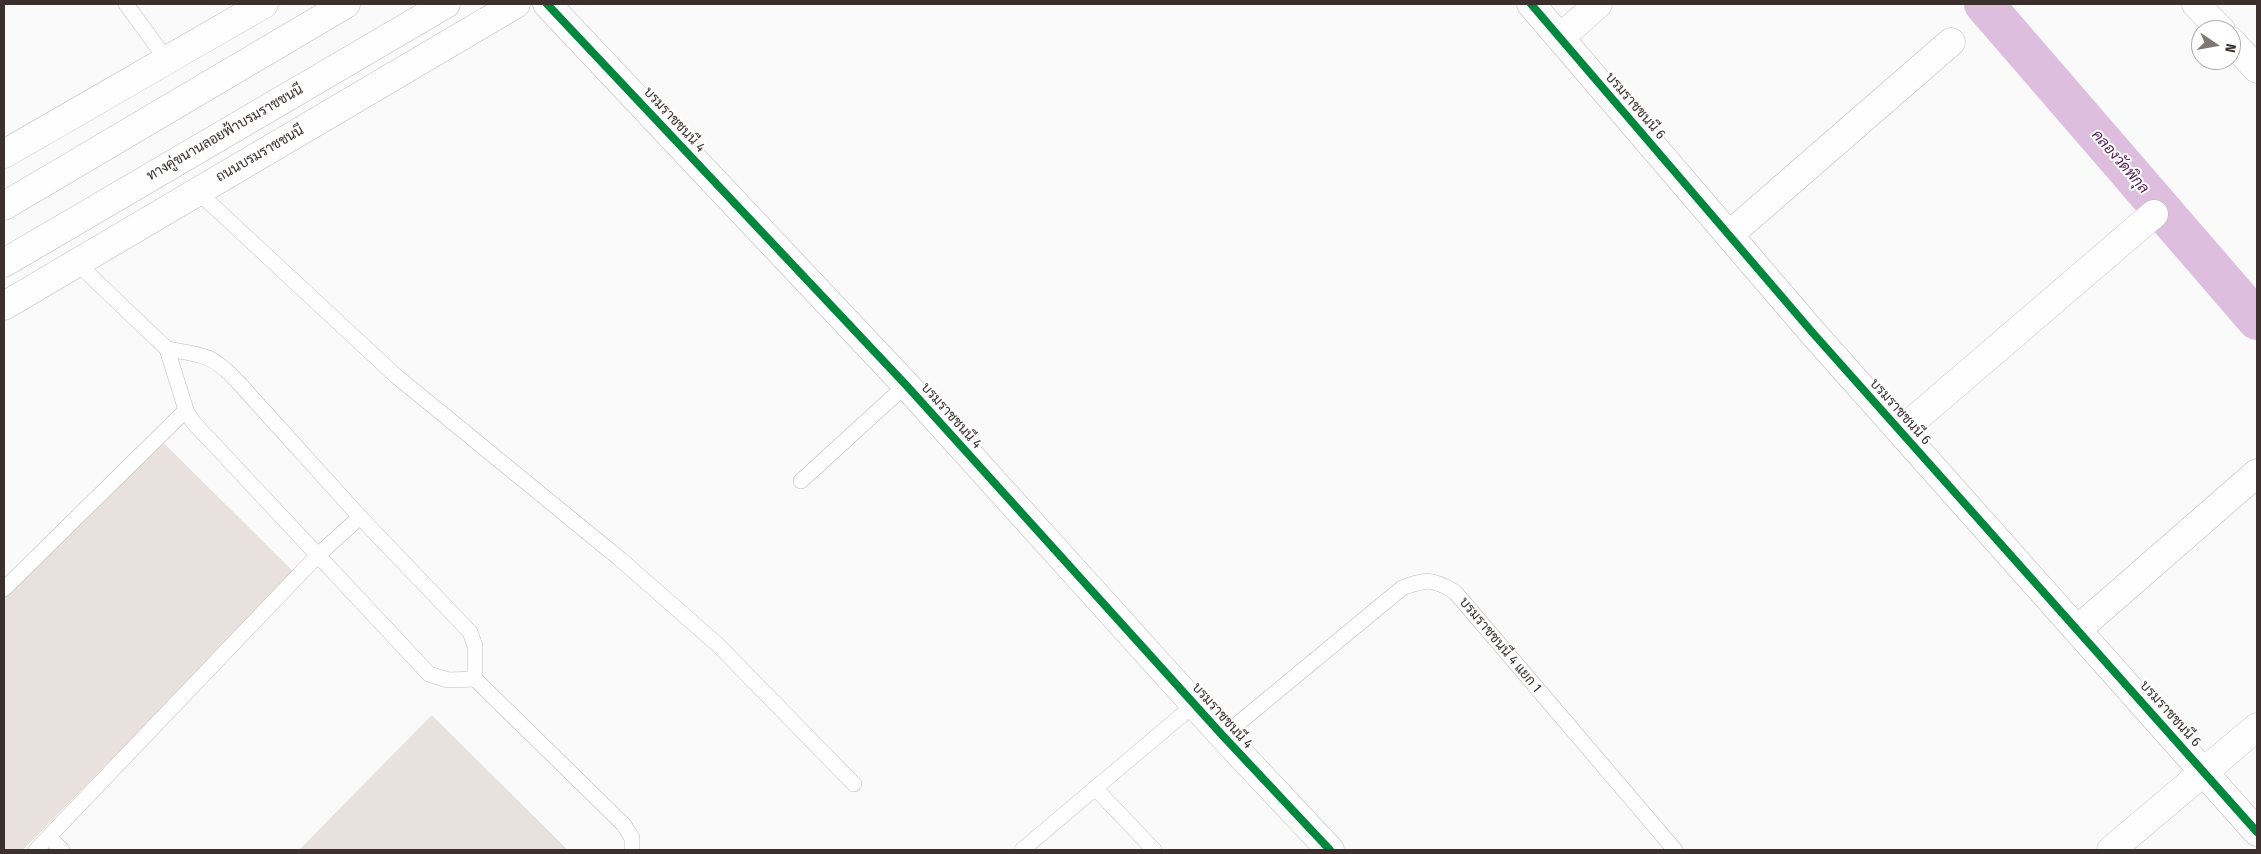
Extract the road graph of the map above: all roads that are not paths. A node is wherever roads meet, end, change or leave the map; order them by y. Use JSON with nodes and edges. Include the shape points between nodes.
{"nodes":[{"id":1,"x":126,"y":4,"type":"edge"},
{"id":2,"x":264,"y":4,"type":"edge"},
{"id":3,"x":346,"y":4,"type":"edge"},
{"id":4,"x":446,"y":4,"type":"edge"},
{"id":5,"x":516,"y":4,"type":"edge"},
{"id":6,"x":547,"y":4,"type":"edge"},
{"id":7,"x":1531,"y":4,"type":"edge"},
{"id":8,"x":1598,"y":4,"type":"edge"},
{"id":9,"x":2196,"y":4,"type":"edge"},
{"id":10,"x":2211,"y":20,"type":"edge"},
{"id":11,"x":1560,"y":38,"type":"junction"},
{"id":12,"x":1950,"y":42,"type":"dead end"},
{"id":13,"x":2241,"y":52,"type":"edge"},
{"id":14,"x":166,"y":59,"type":"junction"},
{"id":15,"x":2257,"y":69,"type":"edge"},
{"id":16,"x":4,"y":154,"type":"edge"},
{"id":17,"x":197,"y":191,"type":"junction"},
{"id":18,"x":4,"y":206,"type":"edge"},
{"id":19,"x":2154,"y":214,"type":"dead end"},
{"id":20,"x":1729,"y":235,"type":"junction"},
{"id":21,"x":77,"y":262,"type":"junction"},
{"id":22,"x":4,"y":263,"type":"edge"},
{"id":23,"x":4,"y":306,"type":"edge"},
{"id":24,"x":167,"y":349,"type":"junction"},
{"id":25,"x":906,"y":384,"type":"junction"},
{"id":26,"x":186,"y":410,"type":"junction"},
{"id":27,"x":1901,"y":431,"type":"junction"},
{"id":28,"x":2257,"y":473,"type":"edge"},
{"id":29,"x":801,"y":480,"type":"dead end"},
{"id":30,"x":360,"y":517,"type":"junction"},
{"id":31,"x":318,"y":555,"type":"junction"},
{"id":32,"x":4,"y":589,"type":"edge"},
{"id":33,"x":2077,"y":630,"type":"junction"},
{"id":34,"x":475,"y":679,"type":"junction"},
{"id":35,"x":1195,"y":704,"type":"junction"},
{"id":36,"x":2257,"y":727,"type":"edge"},
{"id":37,"x":1223,"y":736,"type":"junction"},
{"id":38,"x":2204,"y":771,"type":"junction"},
{"id":39,"x":854,"y":784,"type":"dead end"},
{"id":40,"x":1095,"y":788,"type":"junction"},
{"id":41,"x":2257,"y":832,"type":"edge"},
{"id":42,"x":50,"y":837,"type":"junction"},
{"id":43,"x":36,"y":850,"type":"edge"},
{"id":44,"x":62,"y":850,"type":"edge"},
{"id":45,"x":632,"y":850,"type":"edge"},
{"id":46,"x":1022,"y":850,"type":"edge"},
{"id":47,"x":1154,"y":850,"type":"edge"},
{"id":48,"x":1330,"y":850,"type":"edge"},
{"id":49,"x":1675,"y":850,"type":"edge"},
{"id":50,"x":2112,"y":850,"type":"edge"}],
"edges":[{"from":1,"to":14,"type":"lane"},
{"from":2,"to":14,"type":"street"},
{"from":3,"to":18,"type":"street"},
{"from":4,"to":22,"type":"street","name":"ทางคู่ขนานลอยฟ้าบรมราชชนนี"},
{"from":5,"to":17,"type":"street","name":"ถนนบรมราชชนนี"},
{"from":6,"to":25,"type":"street","name":"บรมราชชนนี 4"},
{"from":7,"to":11,"type":"street","name":"บรมราชชนนี 6"},
{"from":8,"to":11,"type":"street"},
{"from":9,"to":10,"type":"street"},
{"from":11,"to":20,"type":"street","name":"บรมราชชนนี 6"},
{"from":12,"to":20,"type":"street"},
{"from":13,"to":15,"type":"street"},
{"from":14,"to":16,"type":"street"},
{"from":17,"to":21,"type":"street","name":"ถนนบรมราชชนนี"},
{"from":17,"to":39,"type":"lane","via":[[396,376],[620,559],[718,645]]},
{"from":19,"to":27,"type":"street"},
{"from":20,"to":27,"type":"street","name":"บรมราชชนนี 6"},
{"from":21,"to":23,"type":"street","name":"ถนนบรมราชชนนี"},
{"from":21,"to":24,"type":"lane"},
{"from":24,"to":26,"type":"lane"},
{"from":24,"to":30,"type":"lane","via":[[201,354],[221,364]]},
{"from":25,"to":29,"type":"lane"},
{"from":25,"to":35,"type":"street","name":"บรมราชชนนี 4"},
{"from":26,"to":31,"type":"lane","via":[[193,422]]},
{"from":26,"to":32,"type":"lane"},
{"from":27,"to":33,"type":"street","name":"บรมราชชนนี 6"},
{"from":28,"to":33,"type":"street"},
{"from":30,"to":31,"type":"lane"},
{"from":30,"to":34,"type":"lane","via":[[470,632],[476,656]]},
{"from":31,"to":34,"type":"lane","via":[[430,674],[448,680]]},
{"from":31,"to":42,"type":"lane"},
{"from":33,"to":38,"type":"street","name":"บรมราชชนนี 6"},
{"from":34,"to":45,"type":"lane","via":[[624,825],[632,838]]},
{"from":35,"to":37,"type":"street","name":"บรมราชชนนี 4"},
{"from":35,"to":40,"type":"lane"},
{"from":36,"to":38,"type":"street"},
{"from":37,"to":48,"type":"street","name":"บรมราชชนนี 4"},
{"from":37,"to":49,"type":"lane","name":"บรมราชชนนี 4 แยก 1","via":[[1402,588],[1424,580],[1438,582],[1455,592]]},
{"from":38,"to":41,"type":"street","name":"บรมราชชนนี 6"},
{"from":38,"to":50,"type":"street"},
{"from":40,"to":46,"type":"lane"},
{"from":40,"to":47,"type":"lane"},
{"from":42,"to":43,"type":"lane"},
{"from":42,"to":44,"type":"lane"}]}
